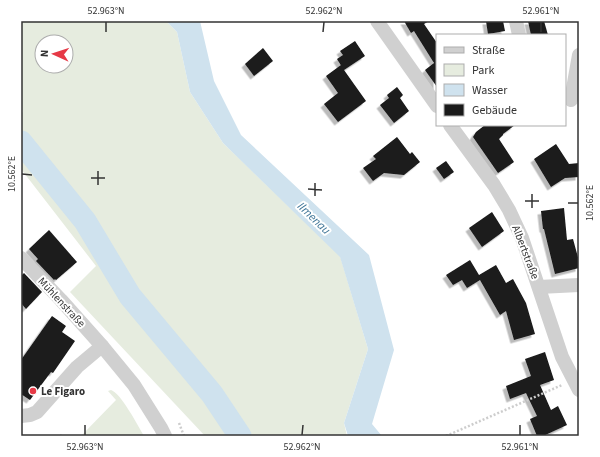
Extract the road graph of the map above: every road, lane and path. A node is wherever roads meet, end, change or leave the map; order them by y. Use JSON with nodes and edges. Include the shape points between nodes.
{"nodes":[{"id":1,"x":377,"y":21,"type":"edge"},
{"id":2,"x":516,"y":21,"type":"edge"},
{"id":3,"x":519,"y":34,"type":"edge"},
{"id":4,"x":579,"y":55,"type":"edge"},
{"id":5,"x":572,"y":101,"type":"edge"},
{"id":6,"x":436,"y":105,"type":"edge"},
{"id":7,"x":454,"y":126,"type":"edge"},
{"id":8,"x":21,"y":258,"type":"edge"},
{"id":9,"x":579,"y":284,"type":"edge"},
{"id":10,"x":539,"y":287,"type":"junction"},
{"id":11,"x":102,"y":346,"type":"junction"},
{"id":12,"x":576,"y":385,"type":"edge"},
{"id":13,"x":21,"y":416,"type":"edge"},
{"id":14,"x":179,"y":423,"type":"dead end"},
{"id":15,"x":165,"y":436,"type":"edge"},
{"id":16,"x":184,"y":436,"type":"edge"},
{"id":17,"x":446,"y":436,"type":"edge"}],
"edges":[{"from":1,"to":6,"type":"street"},
{"from":2,"to":3,"type":"street"},
{"from":4,"to":5,"type":"street"},
{"from":7,"to":10,"type":"street","name":"Albertstraße","via":[[509,210]]},
{"from":8,"to":11,"type":"street","name":"Mühlenstraße"},
{"from":9,"to":10,"type":"street"},
{"from":10,"to":12,"type":"street","name":"Albertstraße","via":[[562,357]]},
{"from":11,"to":13,"type":"street","via":[[77,368],[37,412],[30,416]]},
{"from":11,"to":15,"type":"street","name":"Mühlenstraße","via":[[134,385]]},
{"from":12,"to":17,"type":"path"},
{"from":14,"to":16,"type":"path"}]}
